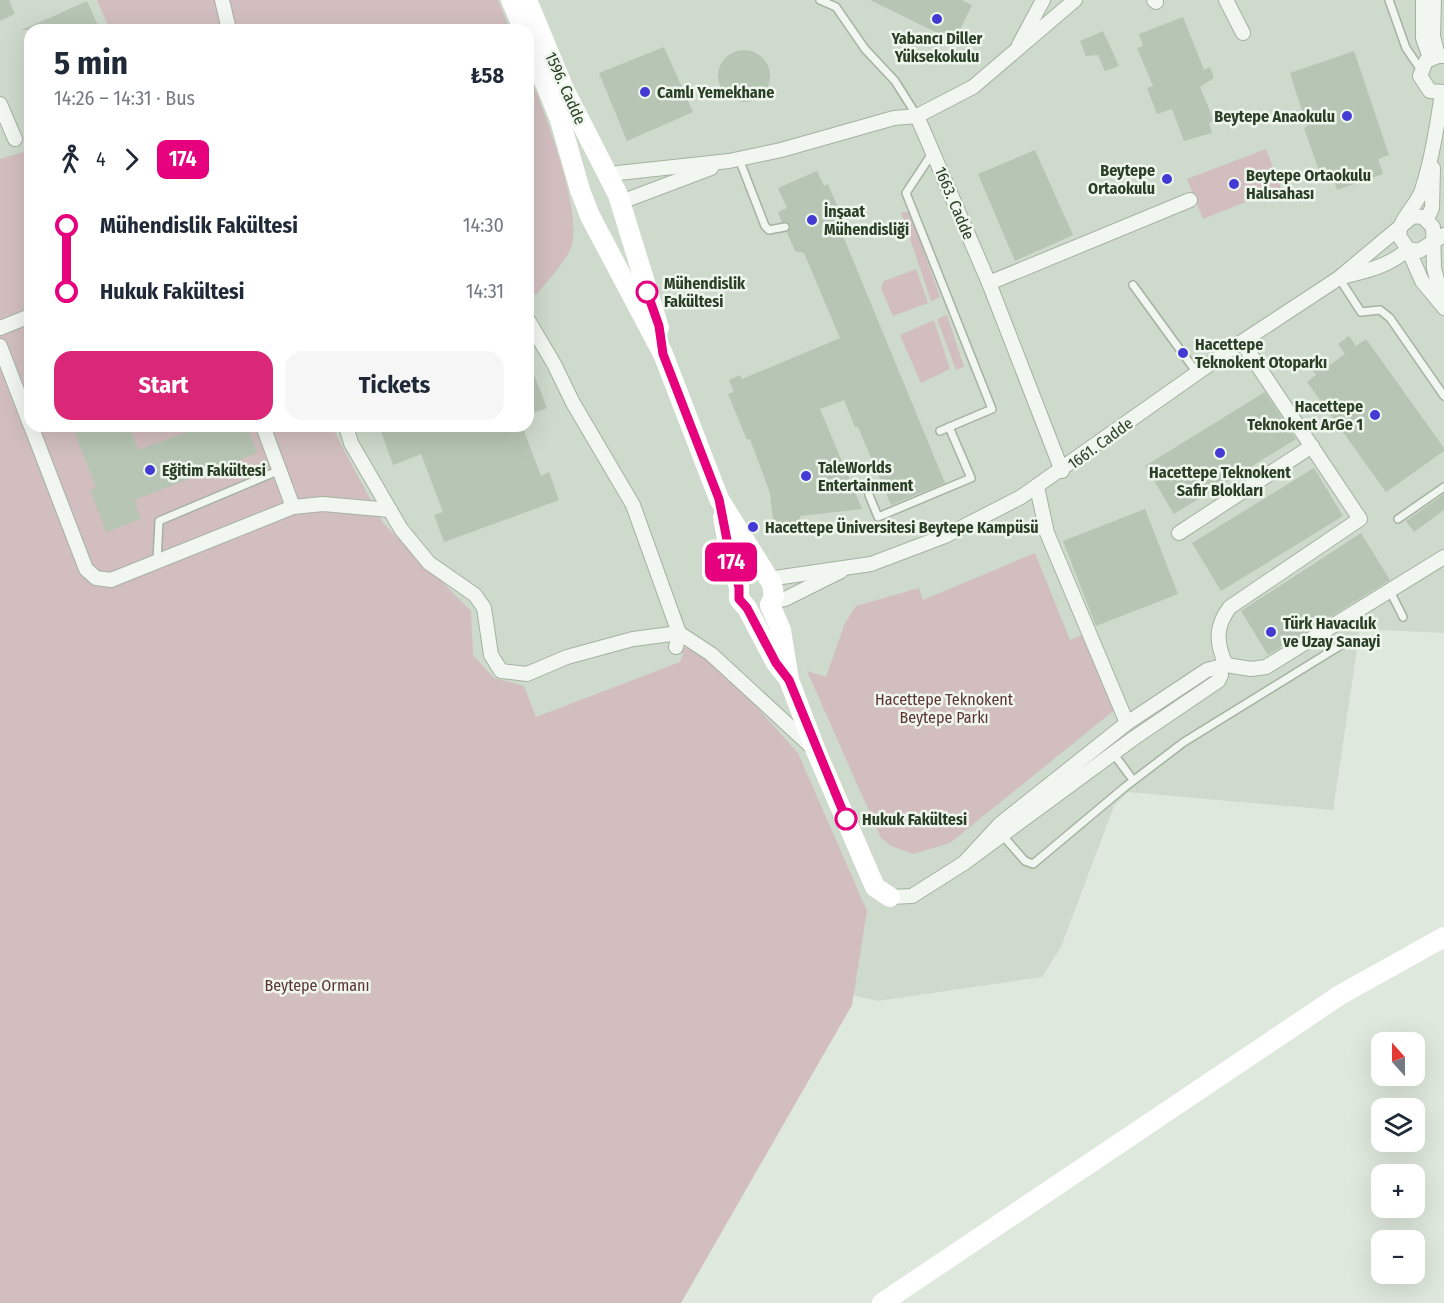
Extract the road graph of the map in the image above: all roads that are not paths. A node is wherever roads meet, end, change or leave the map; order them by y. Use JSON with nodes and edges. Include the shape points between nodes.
{"nodes":[{"id":1,"x":222,"y":0,"type":"edge"},
{"id":2,"x":511,"y":0,"type":"edge"},
{"id":3,"x":527,"y":0,"type":"edge"},
{"id":4,"x":820,"y":0,"type":"edge"},
{"id":5,"x":1042,"y":0,"type":"edge"},
{"id":6,"x":1075,"y":0,"type":"edge"},
{"id":7,"x":1226,"y":0,"type":"edge"},
{"id":8,"x":1389,"y":0,"type":"edge"},
{"id":9,"x":1423,"y":0,"type":"edge"},
{"id":10,"x":1434,"y":0,"type":"edge"},
{"id":11,"x":228,"y":24,"type":"edge"},
{"id":12,"x":521,"y":24,"type":"edge"},
{"id":13,"x":1243,"y":33,"type":"dead end"},
{"id":14,"x":1015,"y":52,"type":"junction"},
{"id":15,"x":534,"y":56,"type":"edge"},
{"id":16,"x":1437,"y":57,"type":"edge"},
{"id":17,"x":1421,"y":70,"type":"junction"},
{"id":18,"x":1443,"y":93,"type":"edge"},
{"id":19,"x":1,"y":109,"type":"edge"},
{"id":20,"x":918,"y":116,"type":"junction"},
{"id":21,"x":15,"y":139,"type":"dead end"},
{"id":22,"x":1433,"y":150,"type":"junction"},
{"id":23,"x":933,"y":152,"type":"junction"},
{"id":24,"x":734,"y":160,"type":"junction"},
{"id":25,"x":609,"y":174,"type":"junction"},
{"id":26,"x":578,"y":183,"type":"junction"},
{"id":27,"x":1190,"y":200,"type":"dead end"},
{"id":28,"x":621,"y":202,"type":"junction"},
{"id":29,"x":587,"y":209,"type":"junction"},
{"id":30,"x":1444,"y":212,"type":"edge"},
{"id":31,"x":1427,"y":219,"type":"junction"},
{"id":32,"x":1401,"y":226,"type":"junction"},
{"id":33,"x":785,"y":227,"type":"dead end"},
{"id":34,"x":1438,"y":238,"type":"edge"},
{"id":35,"x":1408,"y":249,"type":"junction"},
{"id":36,"x":1339,"y":278,"type":"junction"},
{"id":37,"x":989,"y":283,"type":"junction"},
{"id":38,"x":1133,"y":285,"type":"dead end"},
{"id":39,"x":24,"y":318,"type":"edge"},
{"id":40,"x":0,"y":328,"type":"edge"},
{"id":41,"x":534,"y":330,"type":"edge"},
{"id":42,"x":1242,"y":342,"type":"junction"},
{"id":43,"x":0,"y":346,"type":"edge"},
{"id":44,"x":663,"y":354,"type":"junction"},
{"id":45,"x":1197,"y":373,"type":"junction"},
{"id":46,"x":1444,"y":396,"type":"edge"},
{"id":47,"x":24,"y":409,"type":"edge"},
{"id":48,"x":949,"y":427,"type":"junction"},
{"id":49,"x":940,"y":431,"type":"dead end"},
{"id":50,"x":33,"y":432,"type":"edge"},
{"id":51,"x":265,"y":432,"type":"edge"},
{"id":52,"x":348,"y":432,"type":"edge"},
{"id":53,"x":1311,"y":446,"type":"junction"},
{"id":54,"x":280,"y":470,"type":"junction"},
{"id":55,"x":1062,"y":471,"type":"junction"},
{"id":56,"x":1037,"y":487,"type":"junction"},
{"id":57,"x":1444,"y":488,"type":"edge"},
{"id":58,"x":869,"y":495,"type":"dead end"},
{"id":59,"x":719,"y":499,"type":"junction"},
{"id":60,"x":293,"y":507,"type":"junction"},
{"id":61,"x":390,"y":510,"type":"junction"},
{"id":62,"x":1398,"y":519,"type":"dead end"},
{"id":63,"x":1179,"y":533,"type":"dead end"},
{"id":64,"x":1444,"y":557,"type":"edge"},
{"id":65,"x":157,"y":561,"type":"junction"},
{"id":66,"x":842,"y":570,"type":"junction"},
{"id":67,"x":768,"y":579,"type":"junction"},
{"id":68,"x":739,"y":587,"type":"junction"},
{"id":69,"x":1390,"y":591,"type":"junction"},
{"id":70,"x":771,"y":603,"type":"junction"},
{"id":71,"x":747,"y":608,"type":"junction"},
{"id":72,"x":1403,"y":617,"type":"dead end"},
{"id":73,"x":680,"y":633,"type":"junction"},
{"id":74,"x":1346,"y":642,"type":"dead end"},
{"id":75,"x":676,"y":647,"type":"dead end"},
{"id":76,"x":1223,"y":666,"type":"junction"},
{"id":77,"x":789,"y":680,"type":"junction"},
{"id":78,"x":1127,"y":723,"type":"junction"},
{"id":79,"x":816,"y":751,"type":"junction"},
{"id":80,"x":1113,"y":753,"type":"junction"},
{"id":81,"x":1133,"y":780,"type":"junction"},
{"id":82,"x":1003,"y":836,"type":"junction"},
{"id":83,"x":964,"y":863,"type":"junction"},
{"id":84,"x":890,"y":897,"type":"joint"},
{"id":85,"x":1444,"y":938,"type":"edge"},
{"id":86,"x":882,"y":1303,"type":"edge"}],
"edges":[{"from":1,"to":11,"type":"street"},
{"from":2,"to":12,"type":"street"},
{"from":3,"to":25,"type":"street","name":"1596. Cadde","via":[[569,99]]},
{"from":4,"to":20,"type":"lane","via":[[836,7]]},
{"from":5,"to":14,"type":"street"},
{"from":6,"to":14,"type":"street"},
{"from":7,"to":13,"type":"street"},
{"from":8,"to":17,"type":"lane","via":[[1406,48]]},
{"from":9,"to":16,"type":"street","via":[[1423,38]]},
{"from":10,"to":16,"type":"street"},
{"from":14,"to":20,"type":"street","via":[[973,87]]},
{"from":15,"to":26,"type":"street","name":"1596. Cadde","via":[[560,120]]},
{"from":16,"to":17,"type":"street"},
{"from":17,"to":18,"type":"street","via":[[1425,87]]},
{"from":18,"to":22,"type":"street"},
{"from":19,"to":21,"type":"street"},
{"from":20,"to":23,"type":"street","name":"1663. Cadde"},
{"from":20,"to":24,"type":"street","via":[[894,118]]},
{"from":22,"to":31,"type":"street","via":[[1432,208]]},
{"from":22,"to":32,"type":"street","via":[[1421,193]]},
{"from":23,"to":37,"type":"street","name":"1663. Cadde"},
{"from":23,"to":48,"type":"lane","via":[[906,193],[992,410]]},
{"from":24,"to":25,"type":"street"},
{"from":24,"to":28,"type":"street"},
{"from":24,"to":33,"type":"lane","via":[[765,226],[769,230]]},
{"from":25,"to":26,"type":"street"},
{"from":25,"to":28,"type":"street","name":"1596. Cadde"},
{"from":26,"to":29,"type":"street","name":"1596. Cadde"},
{"from":27,"to":37,"type":"street"},
{"from":28,"to":29,"type":"street","via":[[604,210]]},
{"from":28,"to":44,"type":"street","name":"1596. Cadde","via":[[659,326]]},
{"from":29,"to":44,"type":"street","name":"1596. Cadde"},
{"from":30,"to":31,"type":"street","name":"1661. Cadde"},
{"from":31,"to":32,"type":"street","name":"1661. Cadde","via":[[1413,216]]},
{"from":31,"to":34,"type":"street"},
{"from":32,"to":35,"type":"street","via":[[1401,241]]},
{"from":32,"to":36,"type":"street","name":"1661. Cadde"},
{"from":34,"to":35,"type":"street","name":"1661. Cadde","via":[[1424,249]]},
{"from":34,"to":35,"type":"street","via":[[1434,268],[1444,308],[1422,281]]},
{"from":35,"to":36,"type":"street","name":"1661. Cadde","via":[[1399,258],[1371,270]]},
{"from":36,"to":42,"type":"street","name":"1661. Cadde"},
{"from":36,"to":46,"type":"lane","via":[[1361,312],[1380,310],[1390,318]]},
{"from":37,"to":55,"type":"street","name":"1663. Cadde"},
{"from":38,"to":45,"type":"lane"},
{"from":39,"to":40,"type":"street"},
{"from":41,"to":73,"type":"street","via":[[633,505]]},
{"from":42,"to":45,"type":"street","name":"1661. Cadde"},
{"from":42,"to":53,"type":"street"},
{"from":43,"to":47,"type":"street"},
{"from":44,"to":59,"type":"street"},
{"from":45,"to":55,"type":"street","name":"1661. Cadde"},
{"from":48,"to":49,"type":"lane"},
{"from":48,"to":58,"type":"lane","via":[[971,478],[878,517]]},
{"from":50,"to":65,"type":"street","via":[[86,569],[96,578],[111,580]]},
{"from":51,"to":54,"type":"street"},
{"from":52,"to":61,"type":"street"},
{"from":53,"to":63,"type":"street"},
{"from":53,"to":76,"type":"street","via":[[1360,519],[1230,607],[1221,619],[1218,640]]},
{"from":54,"to":60,"type":"street"},
{"from":54,"to":65,"type":"lane","via":[[159,521]]},
{"from":55,"to":56,"type":"street","name":"1661. Cadde"},
{"from":56,"to":66,"type":"street","name":"1661. Cadde","via":[[945,536],[871,564]]},
{"from":56,"to":78,"type":"street","via":[[1047,532]]},
{"from":57,"to":62,"type":"lane"},
{"from":59,"to":67,"type":"street"},
{"from":59,"to":68,"type":"street"},
{"from":60,"to":61,"type":"street","via":[[323,504]]},
{"from":60,"to":65,"type":"street"},
{"from":61,"to":73,"type":"street","via":[[429,563],[475,595],[484,608],[490,655],[501,671],[527,674],[567,657],[633,639]]},
{"from":64,"to":69,"type":"street"},
{"from":66,"to":67,"type":"street","name":"1661. Cadde"},
{"from":66,"to":70,"type":"street","name":"1661. Cadde"},
{"from":67,"to":68,"type":"street","via":[[752,576]]},
{"from":67,"to":70,"type":"street","via":[[774,590]]},
{"from":68,"to":71,"type":"street","via":[[739,599]]},
{"from":69,"to":72,"type":"lane"},
{"from":69,"to":76,"type":"street","via":[[1266,667]]},
{"from":70,"to":71,"type":"street","via":[[759,610]]},
{"from":70,"to":77,"type":"street","via":[[781,630]]},
{"from":71,"to":77,"type":"street"},
{"from":73,"to":75,"type":"street"},
{"from":73,"to":79,"type":"street","via":[[711,654]]},
{"from":74,"to":81,"type":"lane","via":[[1184,742]]},
{"from":76,"to":78,"type":"street","via":[[1207,670]]},
{"from":76,"to":80,"type":"street","via":[[1218,681]]},
{"from":77,"to":79,"type":"street"},
{"from":78,"to":83,"type":"street","via":[[1000,824]]},
{"from":79,"to":84,"type":"street","via":[[875,887]]},
{"from":80,"to":81,"type":"lane"},
{"from":80,"to":82,"type":"street"},
{"from":81,"to":82,"type":"lane","via":[[1034,864],[1026,863]]},
{"from":82,"to":83,"type":"street"},
{"from":83,"to":84,"type":"street","via":[[912,896]]},
{"from":85,"to":86,"type":"street","via":[[1340,995]]}]}
